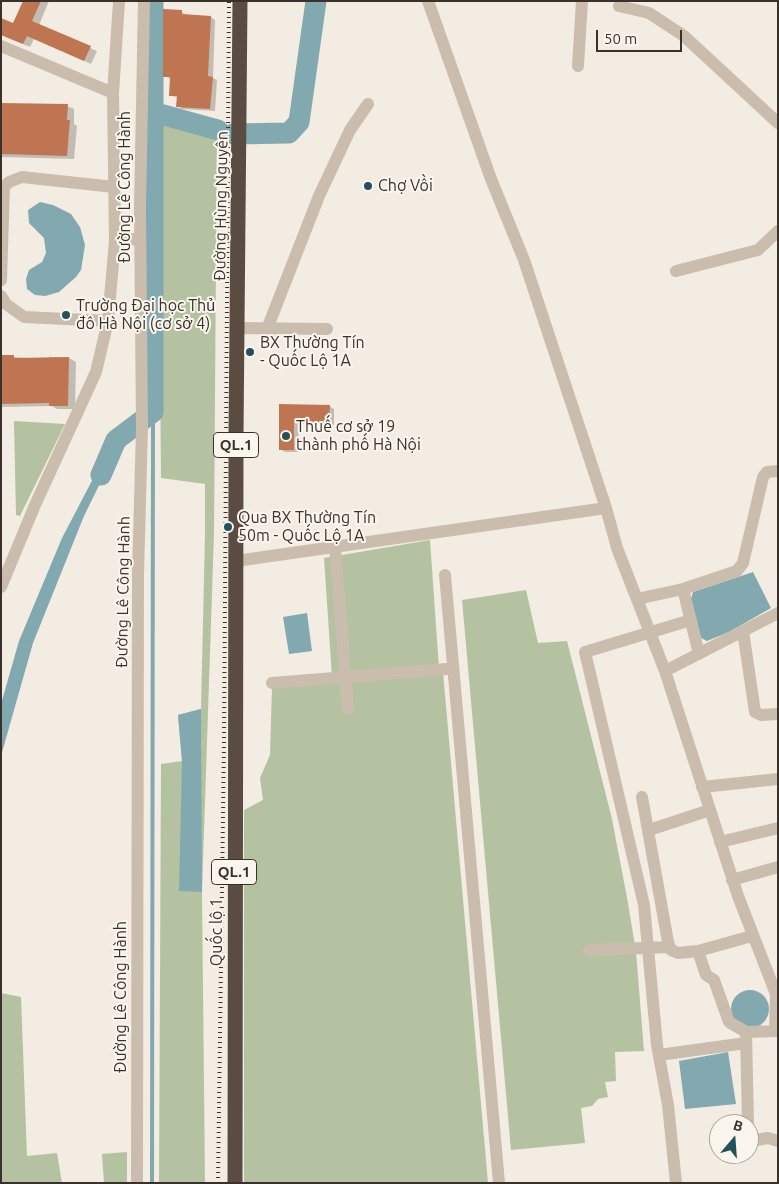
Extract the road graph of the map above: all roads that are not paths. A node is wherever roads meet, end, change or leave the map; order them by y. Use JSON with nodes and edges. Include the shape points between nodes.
{"nodes":[{"id":1,"x":119,"y":1,"type":"edge"},
{"id":2,"x":144,"y":1,"type":"edge"},
{"id":3,"x":240,"y":1,"type":"edge"},
{"id":4,"x":428,"y":1,"type":"edge"},
{"id":5,"x":582,"y":1,"type":"edge"},
{"id":6,"x":619,"y":6,"type":"dead end"},
{"id":7,"x":650,"y":7,"type":"edge"},
{"id":8,"x":1,"y":46,"type":"edge"},
{"id":9,"x":578,"y":66,"type":"dead end"},
{"id":10,"x":113,"y":94,"type":"junction"},
{"id":11,"x":368,"y":104,"type":"dead end"},
{"id":12,"x":778,"y":123,"type":"edge"},
{"id":13,"x":114,"y":187,"type":"junction"},
{"id":14,"x":778,"y":232,"type":"edge"},
{"id":15,"x":140,"y":239,"type":"junction"},
{"id":16,"x":115,"y":240,"type":"junction"},
{"id":17,"x":676,"y":271,"type":"dead end"},
{"id":18,"x":1,"y":280,"type":"edge"},
{"id":19,"x":1,"y":296,"type":"edge"},
{"id":20,"x":108,"y":321,"type":"junction"},
{"id":21,"x":237,"y":328,"type":"junction"},
{"id":22,"x":267,"y":329,"type":"junction"},
{"id":23,"x":327,"y":329,"type":"dead end"},
{"id":24,"x":778,"y":471,"type":"edge"},
{"id":25,"x":606,"y":508,"type":"junction"},
{"id":26,"x":335,"y":547,"type":"junction"},
{"id":27,"x":236,"y":561,"type":"junction"},
{"id":28,"x":445,"y":575,"type":"dead end"},
{"id":29,"x":1,"y":587,"type":"edge"},
{"id":30,"x":683,"y":589,"type":"junction"},
{"id":31,"x":637,"y":599,"type":"junction"},
{"id":32,"x":778,"y":613,"type":"edge"},
{"id":33,"x":691,"y":620,"type":"junction"},
{"id":34,"x":743,"y":632,"type":"junction"},
{"id":35,"x":650,"y":633,"type":"junction"},
{"id":36,"x":699,"y":654,"type":"junction"},
{"id":37,"x":446,"y":669,"type":"dead end"},
{"id":38,"x":665,"y":670,"type":"junction"},
{"id":39,"x":345,"y":677,"type":"junction"},
{"id":40,"x":272,"y":682,"type":"dead end"},
{"id":41,"x":348,"y":709,"type":"dead end"},
{"id":42,"x":778,"y":714,"type":"edge"},
{"id":43,"x":778,"y":779,"type":"edge"},
{"id":44,"x":702,"y":788,"type":"junction"},
{"id":45,"x":642,"y":797,"type":"dead end"},
{"id":46,"x":710,"y":810,"type":"junction"},
{"id":47,"x":778,"y":828,"type":"edge"},
{"id":48,"x":649,"y":830,"type":"junction"},
{"id":49,"x":720,"y":842,"type":"junction"},
{"id":50,"x":778,"y":867,"type":"edge"},
{"id":51,"x":732,"y":880,"type":"junction"},
{"id":52,"x":752,"y":936,"type":"junction"},
{"id":53,"x":669,"y":947,"type":"junction"},
{"id":54,"x":648,"y":948,"type":"junction"},
{"id":55,"x":589,"y":950,"type":"dead end"},
{"id":56,"x":698,"y":952,"type":"junction"},
{"id":57,"x":776,"y":1031,"type":"edge"},
{"id":58,"x":746,"y":1037,"type":"junction"},
{"id":59,"x":659,"y":1055,"type":"junction"},
{"id":60,"x":748,"y":1114,"type":"edge"},
{"id":61,"x":759,"y":1140,"type":"edge"},
{"id":62,"x":778,"y":1141,"type":"edge"},
{"id":63,"x":137,"y":1183,"type":"edge"},
{"id":64,"x":235,"y":1183,"type":"edge"},
{"id":65,"x":499,"y":1183,"type":"edge"},
{"id":66,"x":676,"y":1183,"type":"edge"}],
"edges":[{"from":1,"to":10,"type":"street"},
{"from":2,"to":15,"type":"street","name":"Đường Lê Công Hành"},
{"from":3,"to":21,"type":"highway","name":"Đường Hùng Nguyên","number":"QL.1"},
{"from":4,"to":25,"type":"street","via":[[490,179],[524,260]]},
{"from":5,"to":9,"type":"street"},
{"from":6,"to":7,"type":"street"},
{"from":7,"to":12,"type":"street"},
{"from":8,"to":10,"type":"street"},
{"from":10,"to":13,"type":"street"},
{"from":11,"to":22,"type":"street","via":[[350,130],[319,196]]},
{"from":13,"to":16,"type":"street"},
{"from":13,"to":18,"type":"street","via":[[15,177],[4,187]]},
{"from":14,"to":17,"type":"street","via":[[758,250]]},
{"from":15,"to":16,"type":"street"},
{"from":15,"to":63,"type":"street","name":"Đường Lê Công Hành","via":[[142,429],[138,574]]},
{"from":16,"to":20,"type":"street"},
{"from":19,"to":20,"type":"street","via":[[6,304],[24,317]]},
{"from":20,"to":29,"type":"street","via":[[96,372]]},
{"from":21,"to":22,"type":"street"},
{"from":21,"to":27,"type":"highway","name":"Đường Hùng Nguyên","number":"QL.1"},
{"from":22,"to":23,"type":"street"},
{"from":24,"to":30,"type":"street","via":[[766,472],[763,477],[743,563],[737,571]]},
{"from":25,"to":26,"type":"street"},
{"from":25,"to":31,"type":"street"},
{"from":26,"to":27,"type":"street"},
{"from":26,"to":39,"type":"street"},
{"from":27,"to":64,"type":"highway","name":"Quốc lộ 1","number":"QL.1"},
{"from":28,"to":65,"type":"street"},
{"from":30,"to":31,"type":"street"},
{"from":30,"to":33,"type":"street"},
{"from":31,"to":35,"type":"street"},
{"from":32,"to":34,"type":"street"},
{"from":33,"to":35,"type":"street"},
{"from":33,"to":36,"type":"street"},
{"from":34,"to":36,"type":"street"},
{"from":34,"to":42,"type":"street","via":[[754,712]]},
{"from":35,"to":38,"type":"street"},
{"from":35,"to":54,"type":"street","via":[[586,652],[644,905]]},
{"from":36,"to":38,"type":"street"},
{"from":37,"to":39,"type":"street"},
{"from":38,"to":44,"type":"street"},
{"from":39,"to":40,"type":"street"},
{"from":39,"to":41,"type":"street"},
{"from":43,"to":44,"type":"street"},
{"from":44,"to":46,"type":"street"},
{"from":45,"to":48,"type":"street"},
{"from":46,"to":48,"type":"street"},
{"from":46,"to":49,"type":"street"},
{"from":47,"to":49,"type":"street"},
{"from":48,"to":53,"type":"street"},
{"from":49,"to":51,"type":"street"},
{"from":50,"to":51,"type":"street"},
{"from":51,"to":52,"type":"street"},
{"from":52,"to":56,"type":"street"},
{"from":52,"to":57,"type":"street","via":[[776,994]]},
{"from":53,"to":54,"type":"street"},
{"from":53,"to":56,"type":"street","via":[[674,953]]},
{"from":54,"to":55,"type":"street"},
{"from":54,"to":59,"type":"street"},
{"from":56,"to":58,"type":"street","via":[[706,975],[714,980],[729,1022]]},
{"from":57,"to":58,"type":"street"},
{"from":58,"to":59,"type":"street"},
{"from":58,"to":60,"type":"street"},
{"from":59,"to":66,"type":"street"},
{"from":61,"to":62,"type":"street"}]}
